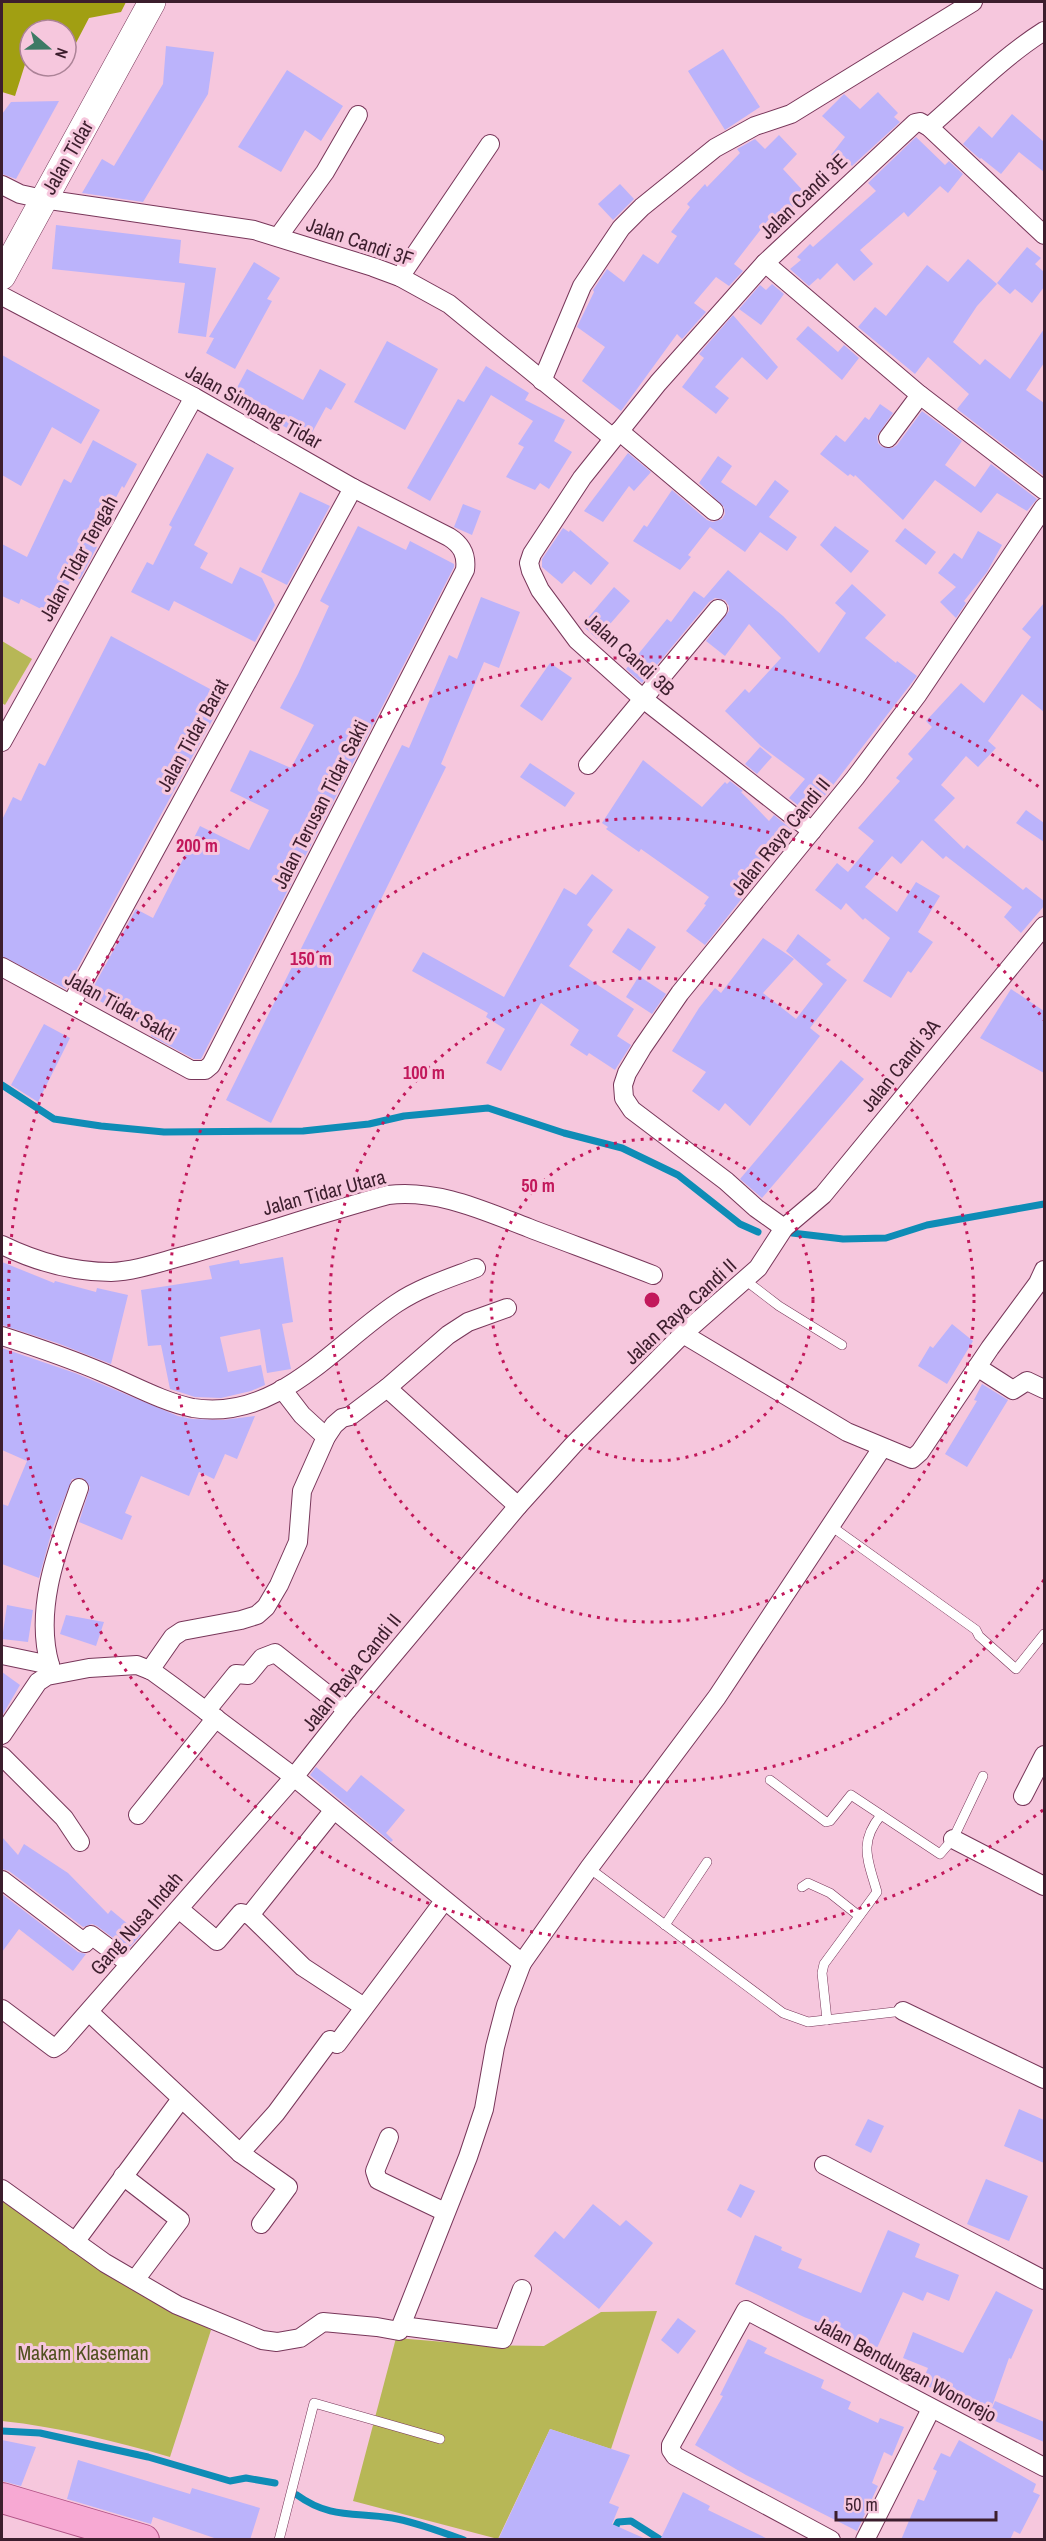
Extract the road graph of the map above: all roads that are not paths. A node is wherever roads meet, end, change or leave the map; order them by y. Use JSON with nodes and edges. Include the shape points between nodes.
{"nodes":[{"id":1,"x":152,"y":2,"type":"edge"},
{"id":2,"x":973,"y":2,"type":"edge"},
{"id":3,"x":1044,"y":31,"type":"edge"},
{"id":4,"x":358,"y":115,"type":"dead end"},
{"id":5,"x":929,"y":127,"type":"junction"},
{"id":6,"x":490,"y":144,"type":"dead end"},
{"id":7,"x":2,"y":185,"type":"edge"},
{"id":8,"x":43,"y":199,"type":"junction"},
{"id":9,"x":1044,"y":236,"type":"edge"},
{"id":10,"x":278,"y":237,"type":"junction"},
{"id":11,"x":765,"y":263,"type":"junction"},
{"id":12,"x":2,"y":276,"type":"edge"},
{"id":13,"x":400,"y":277,"type":"junction"},
{"id":14,"x":2,"y":296,"type":"edge"},
{"id":15,"x":542,"y":381,"type":"junction"},
{"id":16,"x":920,"y":395,"type":"junction"},
{"id":17,"x":194,"y":397,"type":"junction"},
{"id":18,"x":616,"y":435,"type":"junction"},
{"id":19,"x":888,"y":438,"type":"dead end"},
{"id":20,"x":353,"y":488,"type":"junction"},
{"id":21,"x":1044,"y":490,"type":"edge"},
{"id":22,"x":1044,"y":507,"type":"edge"},
{"id":23,"x":714,"y":511,"type":"dead end"},
{"id":24,"x":465,"y":570,"type":"joint"},
{"id":25,"x":718,"y":609,"type":"dead end"},
{"id":26,"x":642,"y":698,"type":"junction"},
{"id":27,"x":2,"y":742,"type":"edge"},
{"id":28,"x":588,"y":765,"type":"dead end"},
{"id":29,"x":812,"y":831,"type":"junction"},
{"id":30,"x":1044,"y":926,"type":"edge"},
{"id":31,"x":2,"y":967,"type":"edge"},
{"id":32,"x":71,"y":1004,"type":"junction"},
{"id":33,"x":216,"y":1057,"type":"joint"},
{"id":34,"x":784,"y":1228,"type":"junction"},
{"id":35,"x":2,"y":1245,"type":"edge"},
{"id":36,"x":476,"y":1268,"type":"dead end"},
{"id":37,"x":1044,"y":1270,"type":"edge"},
{"id":38,"x":752,"y":1274,"type":"junction"},
{"id":39,"x":653,"y":1275,"type":"dead end"},
{"id":40,"x":507,"y":1308,"type":"dead end"},
{"id":41,"x":683,"y":1334,"type":"junction"},
{"id":42,"x":2,"y":1336,"type":"edge"},
{"id":43,"x":842,"y":1344,"type":"dead end"},
{"id":44,"x":977,"y":1367,"type":"junction"},
{"id":45,"x":387,"y":1388,"type":"junction"},
{"id":46,"x":282,"y":1389,"type":"junction"},
{"id":47,"x":1044,"y":1389,"type":"edge"},
{"id":48,"x":326,"y":1437,"type":"junction"},
{"id":49,"x":882,"y":1448,"type":"junction"},
{"id":50,"x":79,"y":1488,"type":"dead end"},
{"id":51,"x":518,"y":1506,"type":"junction"},
{"id":52,"x":831,"y":1526,"type":"junction"},
{"id":53,"x":1044,"y":1634,"type":"edge"},
{"id":54,"x":2,"y":1655,"type":"edge"},
{"id":55,"x":48,"y":1670,"type":"junction"},
{"id":56,"x":150,"y":1670,"type":"junction"},
{"id":57,"x":347,"y":1710,"type":"junction"},
{"id":58,"x":211,"y":1715,"type":"junction"},
{"id":59,"x":2,"y":1735,"type":"edge"},
{"id":60,"x":1044,"y":1755,"type":"edge"},
{"id":61,"x":2,"y":1756,"type":"edge"},
{"id":62,"x":983,"y":1776,"type":"dead end"},
{"id":63,"x":294,"y":1778,"type":"junction"},
{"id":64,"x":770,"y":1779,"type":"dead end"},
{"id":65,"x":1023,"y":1796,"type":"dead end"},
{"id":66,"x":333,"y":1811,"type":"junction"},
{"id":67,"x":138,"y":1815,"type":"dead end"},
{"id":68,"x":881,"y":1815,"type":"junction"},
{"id":69,"x":953,"y":1839,"type":"junction"},
{"id":70,"x":80,"y":1842,"type":"dead end"},
{"id":71,"x":707,"y":1862,"type":"dead end"},
{"id":72,"x":589,"y":1868,"type":"junction"},
{"id":73,"x":2,"y":1880,"type":"edge"},
{"id":74,"x":1044,"y":1886,"type":"edge"},
{"id":75,"x":802,"y":1887,"type":"dead end"},
{"id":76,"x":444,"y":1901,"type":"junction"},
{"id":77,"x":179,"y":1909,"type":"junction"},
{"id":78,"x":250,"y":1915,"type":"junction"},
{"id":79,"x":859,"y":1916,"type":"junction"},
{"id":80,"x":665,"y":1925,"type":"junction"},
{"id":81,"x":522,"y":1963,"type":"junction"},
{"id":82,"x":130,"y":1964,"type":"junction"},
{"id":83,"x":364,"y":2007,"type":"junction"},
{"id":84,"x":2,"y":2009,"type":"edge"},
{"id":85,"x":903,"y":2011,"type":"joint"},
{"id":86,"x":89,"y":2012,"type":"junction"},
{"id":87,"x":827,"y":2020,"type":"junction"},
{"id":88,"x":1044,"y":2079,"type":"edge"},
{"id":89,"x":181,"y":2099,"type":"junction"},
{"id":90,"x":389,"y":2137,"type":"dead end"},
{"id":91,"x":240,"y":2153,"type":"junction"},
{"id":92,"x":824,"y":2165,"type":"dead end"},
{"id":93,"x":123,"y":2176,"type":"junction"},
{"id":94,"x":2,"y":2189,"type":"edge"},
{"id":95,"x":445,"y":2212,"type":"junction"},
{"id":96,"x":261,"y":2224,"type":"dead end"},
{"id":97,"x":75,"y":2242,"type":"junction"},
{"id":98,"x":135,"y":2280,"type":"junction"},
{"id":99,"x":1044,"y":2280,"type":"edge"},
{"id":100,"x":522,"y":2289,"type":"dead end"},
{"id":101,"x":402,"y":2326,"type":"junction"},
{"id":102,"x":931,"y":2409,"type":"junction"},
{"id":103,"x":440,"y":2439,"type":"dead end"},
{"id":104,"x":1044,"y":2467,"type":"edge"},
{"id":105,"x":2,"y":2499,"type":"edge"},
{"id":106,"x":144,"y":2540,"type":"edge"},
{"id":107,"x":279,"y":2540,"type":"edge"},
{"id":108,"x":831,"y":2540,"type":"edge"},
{"id":109,"x":865,"y":2540,"type":"edge"}],
"edges":[{"from":1,"to":8,"type":"main road","name":"Jalan Tidar"},
{"from":2,"to":15,"type":"street","via":[[791,114],[755,126],[715,148],[642,207],[621,228],[582,286]]},
{"from":3,"to":5,"type":"street","via":[[1016,49]]},
{"from":4,"to":10,"type":"street","via":[[325,172]]},
{"from":5,"to":9,"type":"street"},
{"from":5,"to":11,"type":"street","name":"Jalan Candi 3E","via":[[918,122],[907,130]]},
{"from":6,"to":13,"type":"street"},
{"from":7,"to":8,"type":"street","name":"Jalan Candi 3F"},
{"from":8,"to":10,"type":"street","name":"Jalan Candi 3F","via":[[254,230]]},
{"from":8,"to":12,"type":"main road","name":"Jalan Tidar"},
{"from":10,"to":13,"type":"street","name":"Jalan Candi 3F"},
{"from":11,"to":16,"type":"street"},
{"from":11,"to":18,"type":"street","name":"Jalan Candi 3E"},
{"from":13,"to":15,"type":"street","name":"Jalan Candi 3F","via":[[449,304]]},
{"from":14,"to":17,"type":"street","name":"Jalan Simpang Tidar"},
{"from":15,"to":18,"type":"street","name":"Jalan Candi 3F"},
{"from":16,"to":19,"type":"street"},
{"from":16,"to":21,"type":"street"},
{"from":17,"to":20,"type":"street","name":"Jalan Simpang Tidar"},
{"from":17,"to":27,"type":"street","name":"Jalan Tidar Tengah"},
{"from":18,"to":23,"type":"street","name":"Jalan Candi 3F"},
{"from":18,"to":26,"type":"street","name":"Jalan Candi 3B","via":[[538,543],[529,563],[540,590],[577,640]]},
{"from":20,"to":24,"type":"street","name":"Jalan Simpang Tidar","via":[[457,542],[465,554]]},
{"from":20,"to":32,"type":"street","name":"Jalan Tidar Barat"},
{"from":22,"to":29,"type":"street","name":"Jalan Raya Candi II","via":[[918,694]]},
{"from":24,"to":33,"type":"street","name":"Jalan Terusan Tidar Sakti"},
{"from":25,"to":26,"type":"street"},
{"from":26,"to":28,"type":"street"},
{"from":26,"to":29,"type":"street","name":"Jalan Candi 3B"},
{"from":29,"to":34,"type":"street","name":"Jalan Raya Candi II","via":[[680,993],[632,1064],[623,1085],[624,1098],[632,1110]]},
{"from":30,"to":34,"type":"street","name":"Jalan Candi 3A","via":[[823,1195]]},
{"from":31,"to":32,"type":"street","name":"Jalan Tidar Sakti"},
{"from":32,"to":33,"type":"street","name":"Jalan Tidar Sakti","via":[[190,1070],[205,1070]]},
{"from":34,"to":38,"type":"street","name":"Jalan Raya Candi II"},
{"from":35,"to":39,"type":"street","name":"Jalan Tidar Utara","via":[[56,1264],[115,1272],[388,1195],[418,1193],[478,1209]]},
{"from":36,"to":46,"type":"street","via":[[396,1304]]},
{"from":37,"to":44,"type":"street"},
{"from":38,"to":41,"type":"street","name":"Jalan Raya Candi II"},
{"from":38,"to":43,"type":"lane","via":[[779,1306]]},
{"from":40,"to":45,"type":"street","via":[[468,1322],[448,1335]]},
{"from":41,"to":49,"type":"street","via":[[847,1432]]},
{"from":41,"to":51,"type":"street","name":"Jalan Raya Candi II"},
{"from":42,"to":46,"type":"street","via":[[191,1407],[239,1406]]},
{"from":44,"to":47,"type":"street","via":[[1013,1390],[1027,1381]]},
{"from":44,"to":49,"type":"street","via":[[915,1456],[908,1458]]},
{"from":45,"to":48,"type":"street","via":[[342,1418]]},
{"from":45,"to":51,"type":"street"},
{"from":46,"to":48,"type":"street"},
{"from":48,"to":56,"type":"street","via":[[302,1491],[298,1542],[266,1607],[241,1620],[182,1631],[173,1637]]},
{"from":49,"to":52,"type":"street"},
{"from":50,"to":55,"type":"street","via":[[48,1586],[44,1643]]},
{"from":51,"to":57,"type":"street","name":"Jalan Raya Candi II"},
{"from":52,"to":53,"type":"lane","via":[[976,1630],[1016,1669]]},
{"from":52,"to":72,"type":"street","via":[[717,1697]]},
{"from":54,"to":55,"type":"street"},
{"from":55,"to":56,"type":"street","via":[[117,1665]]},
{"from":55,"to":59,"type":"street"},
{"from":56,"to":58,"type":"street"},
{"from":57,"to":58,"type":"street","via":[[275,1653],[262,1659],[248,1675],[236,1674]]},
{"from":57,"to":63,"type":"street","name":"Jalan Raya Candi II"},
{"from":58,"to":63,"type":"street"},
{"from":58,"to":67,"type":"street"},
{"from":60,"to":65,"type":"street"},
{"from":61,"to":70,"type":"street","via":[[64,1818]]},
{"from":62,"to":69,"type":"lane"},
{"from":63,"to":66,"type":"street"},
{"from":63,"to":77,"type":"street","name":"Gang Nusa Indah"},
{"from":64,"to":68,"type":"lane","via":[[826,1822],[850,1795]]},
{"from":66,"to":76,"type":"street"},
{"from":66,"to":78,"type":"street"},
{"from":68,"to":69,"type":"lane","via":[[940,1854]]},
{"from":68,"to":79,"type":"lane","via":[[871,1827],[865,1847],[877,1892]]},
{"from":69,"to":74,"type":"street"},
{"from":71,"to":80,"type":"lane"},
{"from":72,"to":80,"type":"lane"},
{"from":72,"to":81,"type":"street"},
{"from":73,"to":82,"type":"street","via":[[85,1943],[92,1935]]},
{"from":75,"to":79,"type":"lane","via":[[808,1883],[830,1893]]},
{"from":76,"to":81,"type":"street"},
{"from":76,"to":83,"type":"street"},
{"from":77,"to":78,"type":"street","via":[[217,1941],[241,1913]]},
{"from":77,"to":82,"type":"street","name":"Gang Nusa Indah"},
{"from":78,"to":83,"type":"street","via":[[303,1966]]},
{"from":79,"to":87,"type":"lane","via":[[824,1964]]},
{"from":80,"to":87,"type":"lane","via":[[783,2013],[808,2022]]},
{"from":81,"to":95,"type":"street","via":[[504,2014],[484,2109]]},
{"from":82,"to":86,"type":"street","name":"Gang Nusa Indah"},
{"from":83,"to":91,"type":"street","via":[[337,2044],[330,2040],[276,2113]]},
{"from":84,"to":86,"type":"street","name":"Gang Nusa Indah","via":[[54,2048]]},
{"from":85,"to":87,"type":"lane"},
{"from":85,"to":88,"type":"street"},
{"from":86,"to":89,"type":"street"},
{"from":89,"to":91,"type":"street"},
{"from":89,"to":93,"type":"street"},
{"from":90,"to":95,"type":"street","via":[[375,2171],[378,2180]]},
{"from":91,"to":96,"type":"street","via":[[288,2187]]},
{"from":92,"to":99,"type":"street"},
{"from":93,"to":97,"type":"street"},
{"from":93,"to":98,"type":"street","via":[[180,2220]]},
{"from":94,"to":97,"type":"street"},
{"from":95,"to":101,"type":"street"},
{"from":97,"to":98,"type":"street"},
{"from":98,"to":101,"type":"street","via":[[177,2305],[262,2340],[300,2338],[323,2322],[394,2331]]},
{"from":100,"to":101,"type":"street","via":[[502,2339]]},
{"from":102,"to":104,"type":"street","name":"Jalan Bendungan Wonorejo"},
{"from":102,"to":108,"type":"street","name":"Jalan Bendungan Wonorejo","via":[[746,2310],[671,2450],[675,2456]]},
{"from":102,"to":109,"type":"street"},
{"from":103,"to":107,"type":"lane","via":[[314,2403]]},
{"from":105,"to":106,"type":"main road"}]}
